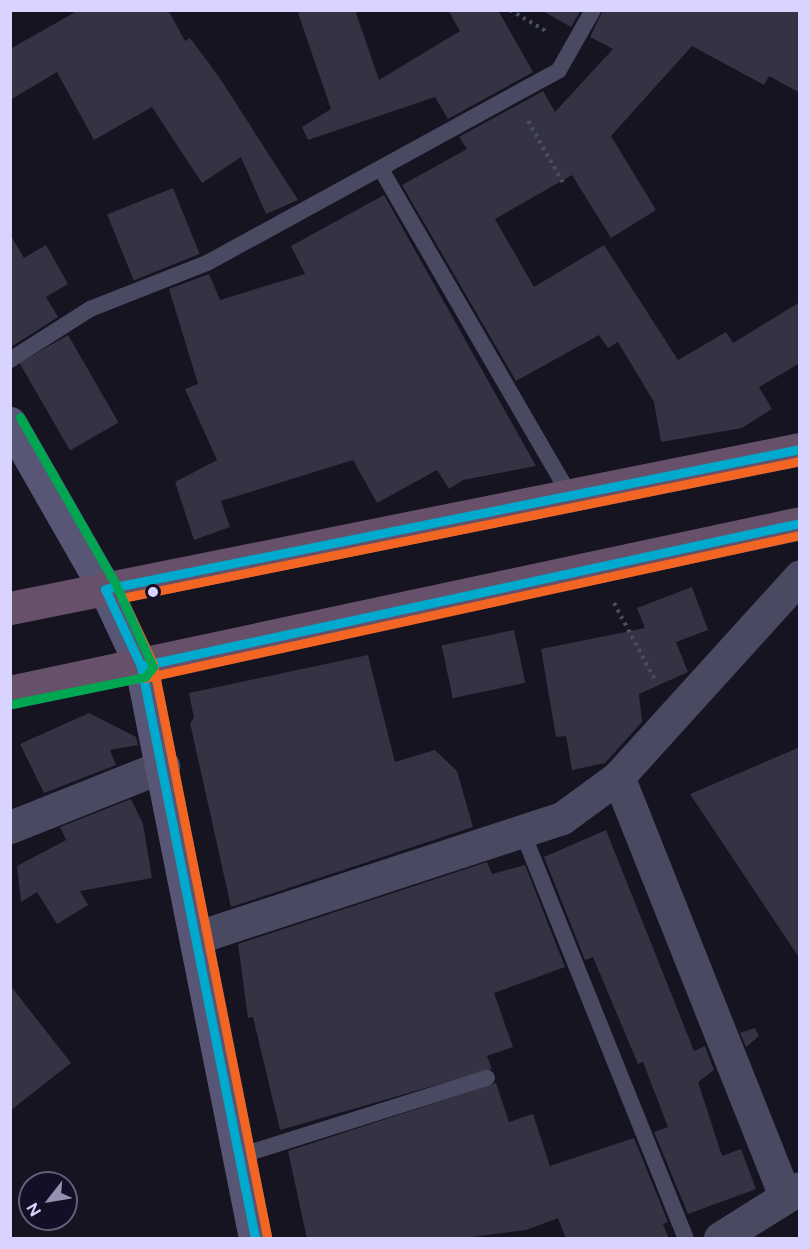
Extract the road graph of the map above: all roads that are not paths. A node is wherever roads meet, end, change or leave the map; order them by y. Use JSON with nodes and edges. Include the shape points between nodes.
{"nodes":[{"id":1,"x":593,"y":10,"type":"edge"},
{"id":2,"x":382,"y":171,"type":"junction"},
{"id":3,"x":10,"y":360,"type":"edge"},
{"id":4,"x":10,"y":423,"type":"edge"},
{"id":5,"x":800,"y":449,"type":"edge"},
{"id":6,"x":569,"y":493,"type":"junction"},
{"id":7,"x":800,"y":523,"type":"edge"},
{"id":8,"x":800,"y":576,"type":"edge"},
{"id":9,"x":105,"y":589,"type":"junction"},
{"id":10,"x":10,"y":608,"type":"edge"},
{"id":11,"x":141,"y":666,"type":"junction"},
{"id":12,"x":10,"y":692,"type":"edge"},
{"id":13,"x":163,"y":766,"type":"junction"},
{"id":14,"x":618,"y":777,"type":"junction"},
{"id":15,"x":10,"y":827,"type":"edge"},
{"id":16,"x":522,"y":831,"type":"junction"},
{"id":17,"x":198,"y":937,"type":"junction"},
{"id":18,"x":487,"y":1078,"type":"dead end"},
{"id":19,"x":239,"y":1156,"type":"junction"},
{"id":20,"x":792,"y":1192,"type":"edge"},
{"id":21,"x":255,"y":1239,"type":"edge"},
{"id":22,"x":686,"y":1239,"type":"edge"},
{"id":23,"x":720,"y":1239,"type":"edge"}],
"edges":[{"from":1,"to":2,"type":"lane","via":[[560,70]]},
{"from":2,"to":3,"type":"lane","via":[[207,263],[90,309]]},
{"from":2,"to":6,"type":"lane"},
{"from":4,"to":9,"type":"street"},
{"from":5,"to":6,"type":"highway"},
{"from":6,"to":9,"type":"highway"},
{"from":7,"to":11,"type":"highway"},
{"from":8,"to":14,"type":"street"},
{"from":9,"to":10,"type":"highway"},
{"from":9,"to":11,"type":"street"},
{"from":11,"to":12,"type":"highway"},
{"from":11,"to":13,"type":"street"},
{"from":13,"to":15,"type":"street"},
{"from":13,"to":17,"type":"street"},
{"from":14,"to":16,"type":"street","via":[[562,818]]},
{"from":14,"to":20,"type":"street"},
{"from":16,"to":17,"type":"street"},
{"from":16,"to":22,"type":"lane"},
{"from":17,"to":19,"type":"street"},
{"from":18,"to":19,"type":"lane"},
{"from":19,"to":21,"type":"street"},
{"from":20,"to":23,"type":"street"}]}
